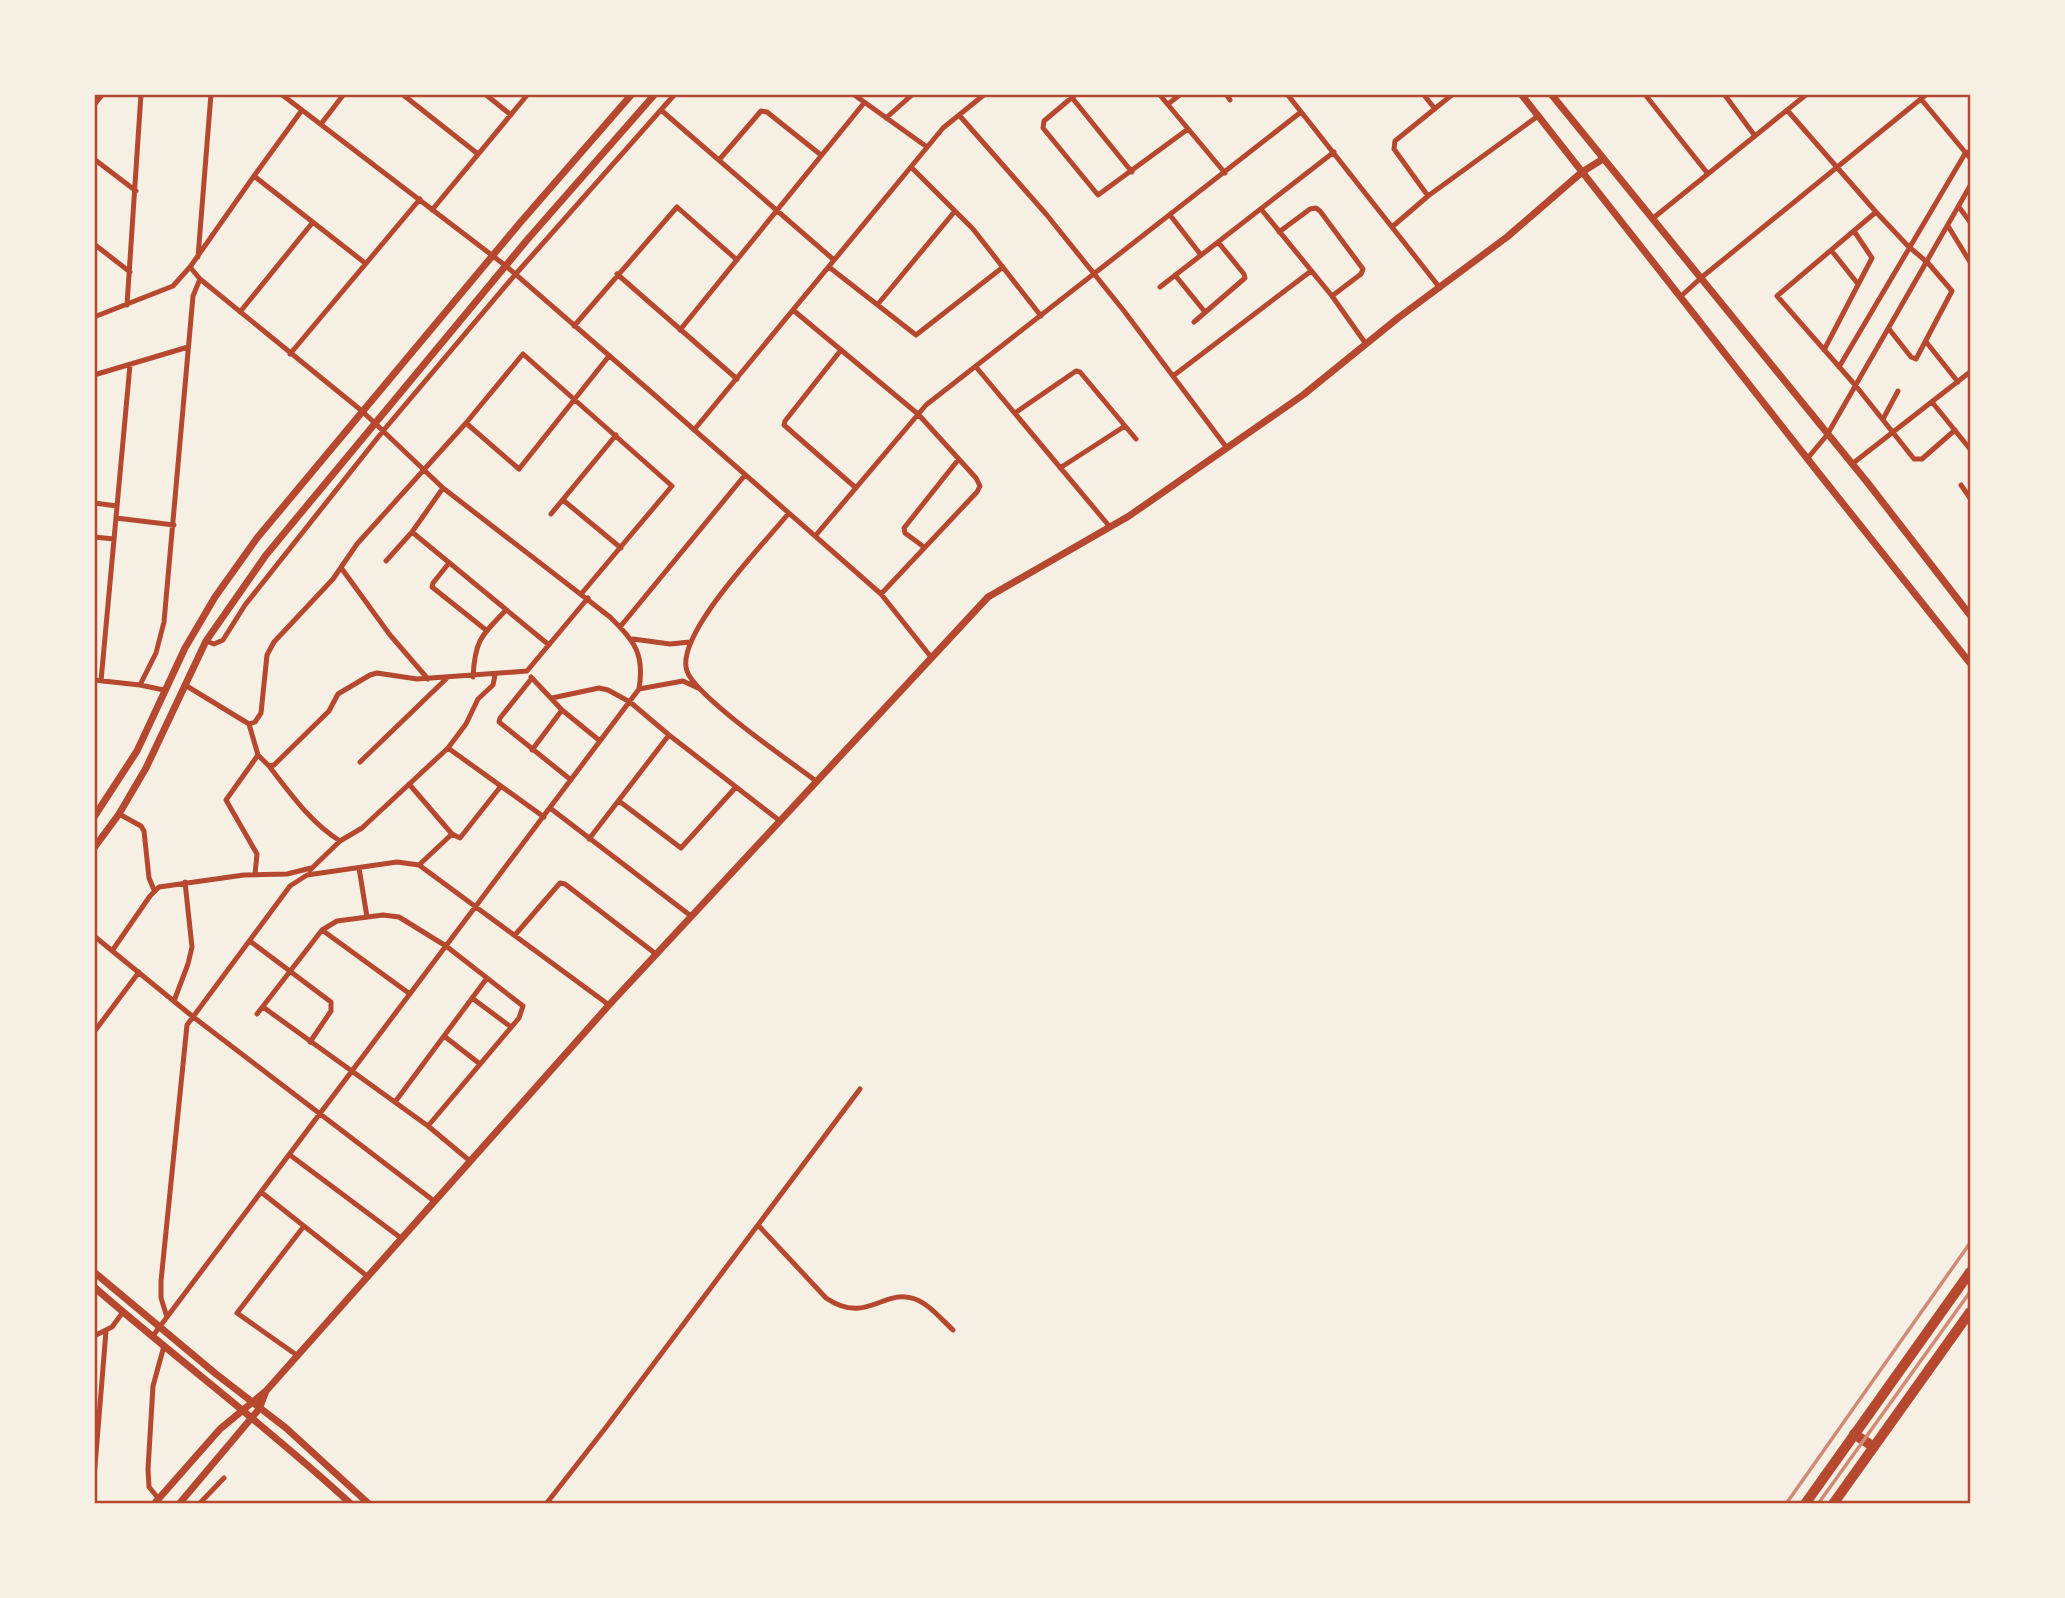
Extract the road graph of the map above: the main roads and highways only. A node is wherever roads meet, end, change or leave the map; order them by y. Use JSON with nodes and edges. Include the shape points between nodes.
{"nodes":[{"id":1,"x":1970,"y":1272,"type":"edge"},
{"id":2,"x":1970,"y":1312,"type":"edge"},
{"id":3,"x":1854,"y":1434,"type":"junction"},
{"id":4,"x":1874,"y":1447,"type":"junction"},
{"id":5,"x":1805,"y":1503,"type":"edge"},
{"id":6,"x":1833,"y":1503,"type":"edge"}],
"edges":[{"from":1,"to":3,"type":"highway"},
{"from":2,"to":4,"type":"highway"},
{"from":3,"to":4,"type":"highway"},
{"from":3,"to":5,"type":"highway"},
{"from":4,"to":6,"type":"highway"}]}
